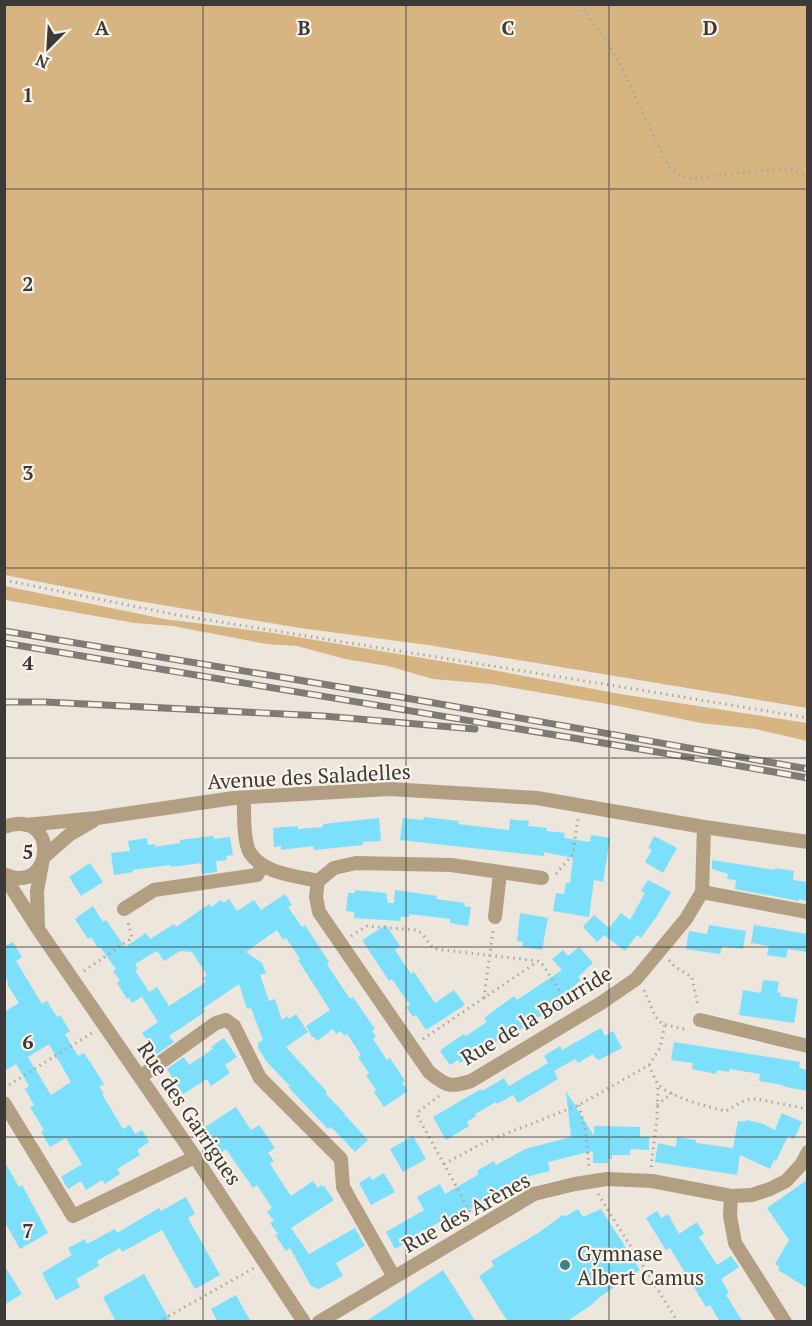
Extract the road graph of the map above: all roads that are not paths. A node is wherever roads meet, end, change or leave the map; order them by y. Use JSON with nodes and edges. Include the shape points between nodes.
{"nodes":[{"id":1,"x":244,"y":798,"type":"junction"},
{"id":2,"x":97,"y":818,"type":"junction"},
{"id":3,"x":26,"y":825,"type":"junction"},
{"id":4,"x":4,"y":827,"type":"edge"},
{"id":5,"x":704,"y":827,"type":"junction"},
{"id":6,"x":807,"y":842,"type":"edge"},
{"id":7,"x":43,"y":860,"type":"junction"},
{"id":8,"x":262,"y":866,"type":"junction"},
{"id":9,"x":500,"y":873,"type":"junction"},
{"id":10,"x":4,"y":875,"type":"edge"},
{"id":11,"x":542,"y":878,"type":"road end"},
{"id":12,"x":318,"y":880,"type":"junction"},
{"id":13,"x":702,"y":892,"type":"junction"},
{"id":14,"x":124,"y":909,"type":"road end"},
{"id":15,"x":807,"y":912,"type":"edge"},
{"id":16,"x":495,"y":917,"type":"road end"},
{"id":17,"x":39,"y":929,"type":"junction"},
{"id":18,"x":700,"y":1020,"type":"road end"},
{"id":19,"x":807,"y":1046,"type":"edge"},
{"id":20,"x":140,"y":1077,"type":"junction"},
{"id":21,"x":4,"y":1103,"type":"edge"},
{"id":22,"x":807,"y":1152,"type":"edge"},
{"id":23,"x":195,"y":1157,"type":"junction"},
{"id":24,"x":731,"y":1196,"type":"junction"},
{"id":25,"x":394,"y":1277,"type":"junction"},
{"id":26,"x":304,"y":1322,"type":"edge"},
{"id":27,"x":319,"y":1322,"type":"edge"},
{"id":28,"x":785,"y":1322,"type":"edge"}],
"edges":[{"from":1,"to":2,"type":"street","name":"Avenue des Saladelles"},
{"from":1,"to":5,"type":"street","name":"Avenue des Saladelles","via":[[389,789],[537,798]]},
{"from":1,"to":8,"type":"street","via":[[249,852]]},
{"from":2,"to":3,"type":"street","name":"Avenue des Saladelles"},
{"from":2,"to":7,"type":"street","name":"Avenue des Saladelles","via":[[69,835]]},
{"from":3,"to":4,"type":"street","name":"Avenue des Saladelles"},
{"from":3,"to":7,"type":"street","via":[[43,839]]},
{"from":5,"to":6,"type":"street","name":"Avenue des Saladelles"},
{"from":5,"to":13,"type":"street","name":"Rue de la Bourride"},
{"from":7,"to":10,"type":"street","name":"Avenue des Saladelles","via":[[28,876]]},
{"from":7,"to":17,"type":"street","via":[[37,891]]},
{"from":8,"to":12,"type":"street"},
{"from":8,"to":14,"type":"street","via":[[257,875],[154,890]]},
{"from":9,"to":11,"type":"street"},
{"from":9,"to":12,"type":"street","via":[[451,865],[356,863],[334,868]]},
{"from":9,"to":16,"type":"street"},
{"from":10,"to":17,"type":"street","name":"Rue des Garrigues"},
{"from":12,"to":13,"type":"street","name":"Rue de la Bourride","via":[[319,912],[429,1072],[442,1083],[456,1086],[471,1081],[636,979],[686,919]]},
{"from":13,"to":15,"type":"street"},
{"from":17,"to":20,"type":"street","name":"Rue des Garrigues"},
{"from":18,"to":19,"type":"street"},
{"from":20,"to":23,"type":"street","name":"Rue des Garrigues"},
{"from":20,"to":25,"type":"street","via":[[216,1023],[226,1020],[234,1026],[260,1078],[341,1159],[343,1187]]},
{"from":21,"to":23,"type":"street","via":[[73,1216]]},
{"from":22,"to":24,"type":"street","name":"Rue des Arènes","via":[[786,1181],[752,1195]]},
{"from":23,"to":26,"type":"street","name":"Rue des Garrigues"},
{"from":24,"to":25,"type":"street","name":"Rue des Arènes","via":[[652,1180],[607,1179],[575,1184],[534,1194]]},
{"from":24,"to":28,"type":"street","via":[[735,1242]]},
{"from":25,"to":27,"type":"street","name":"Rue des Arènes"}]}
